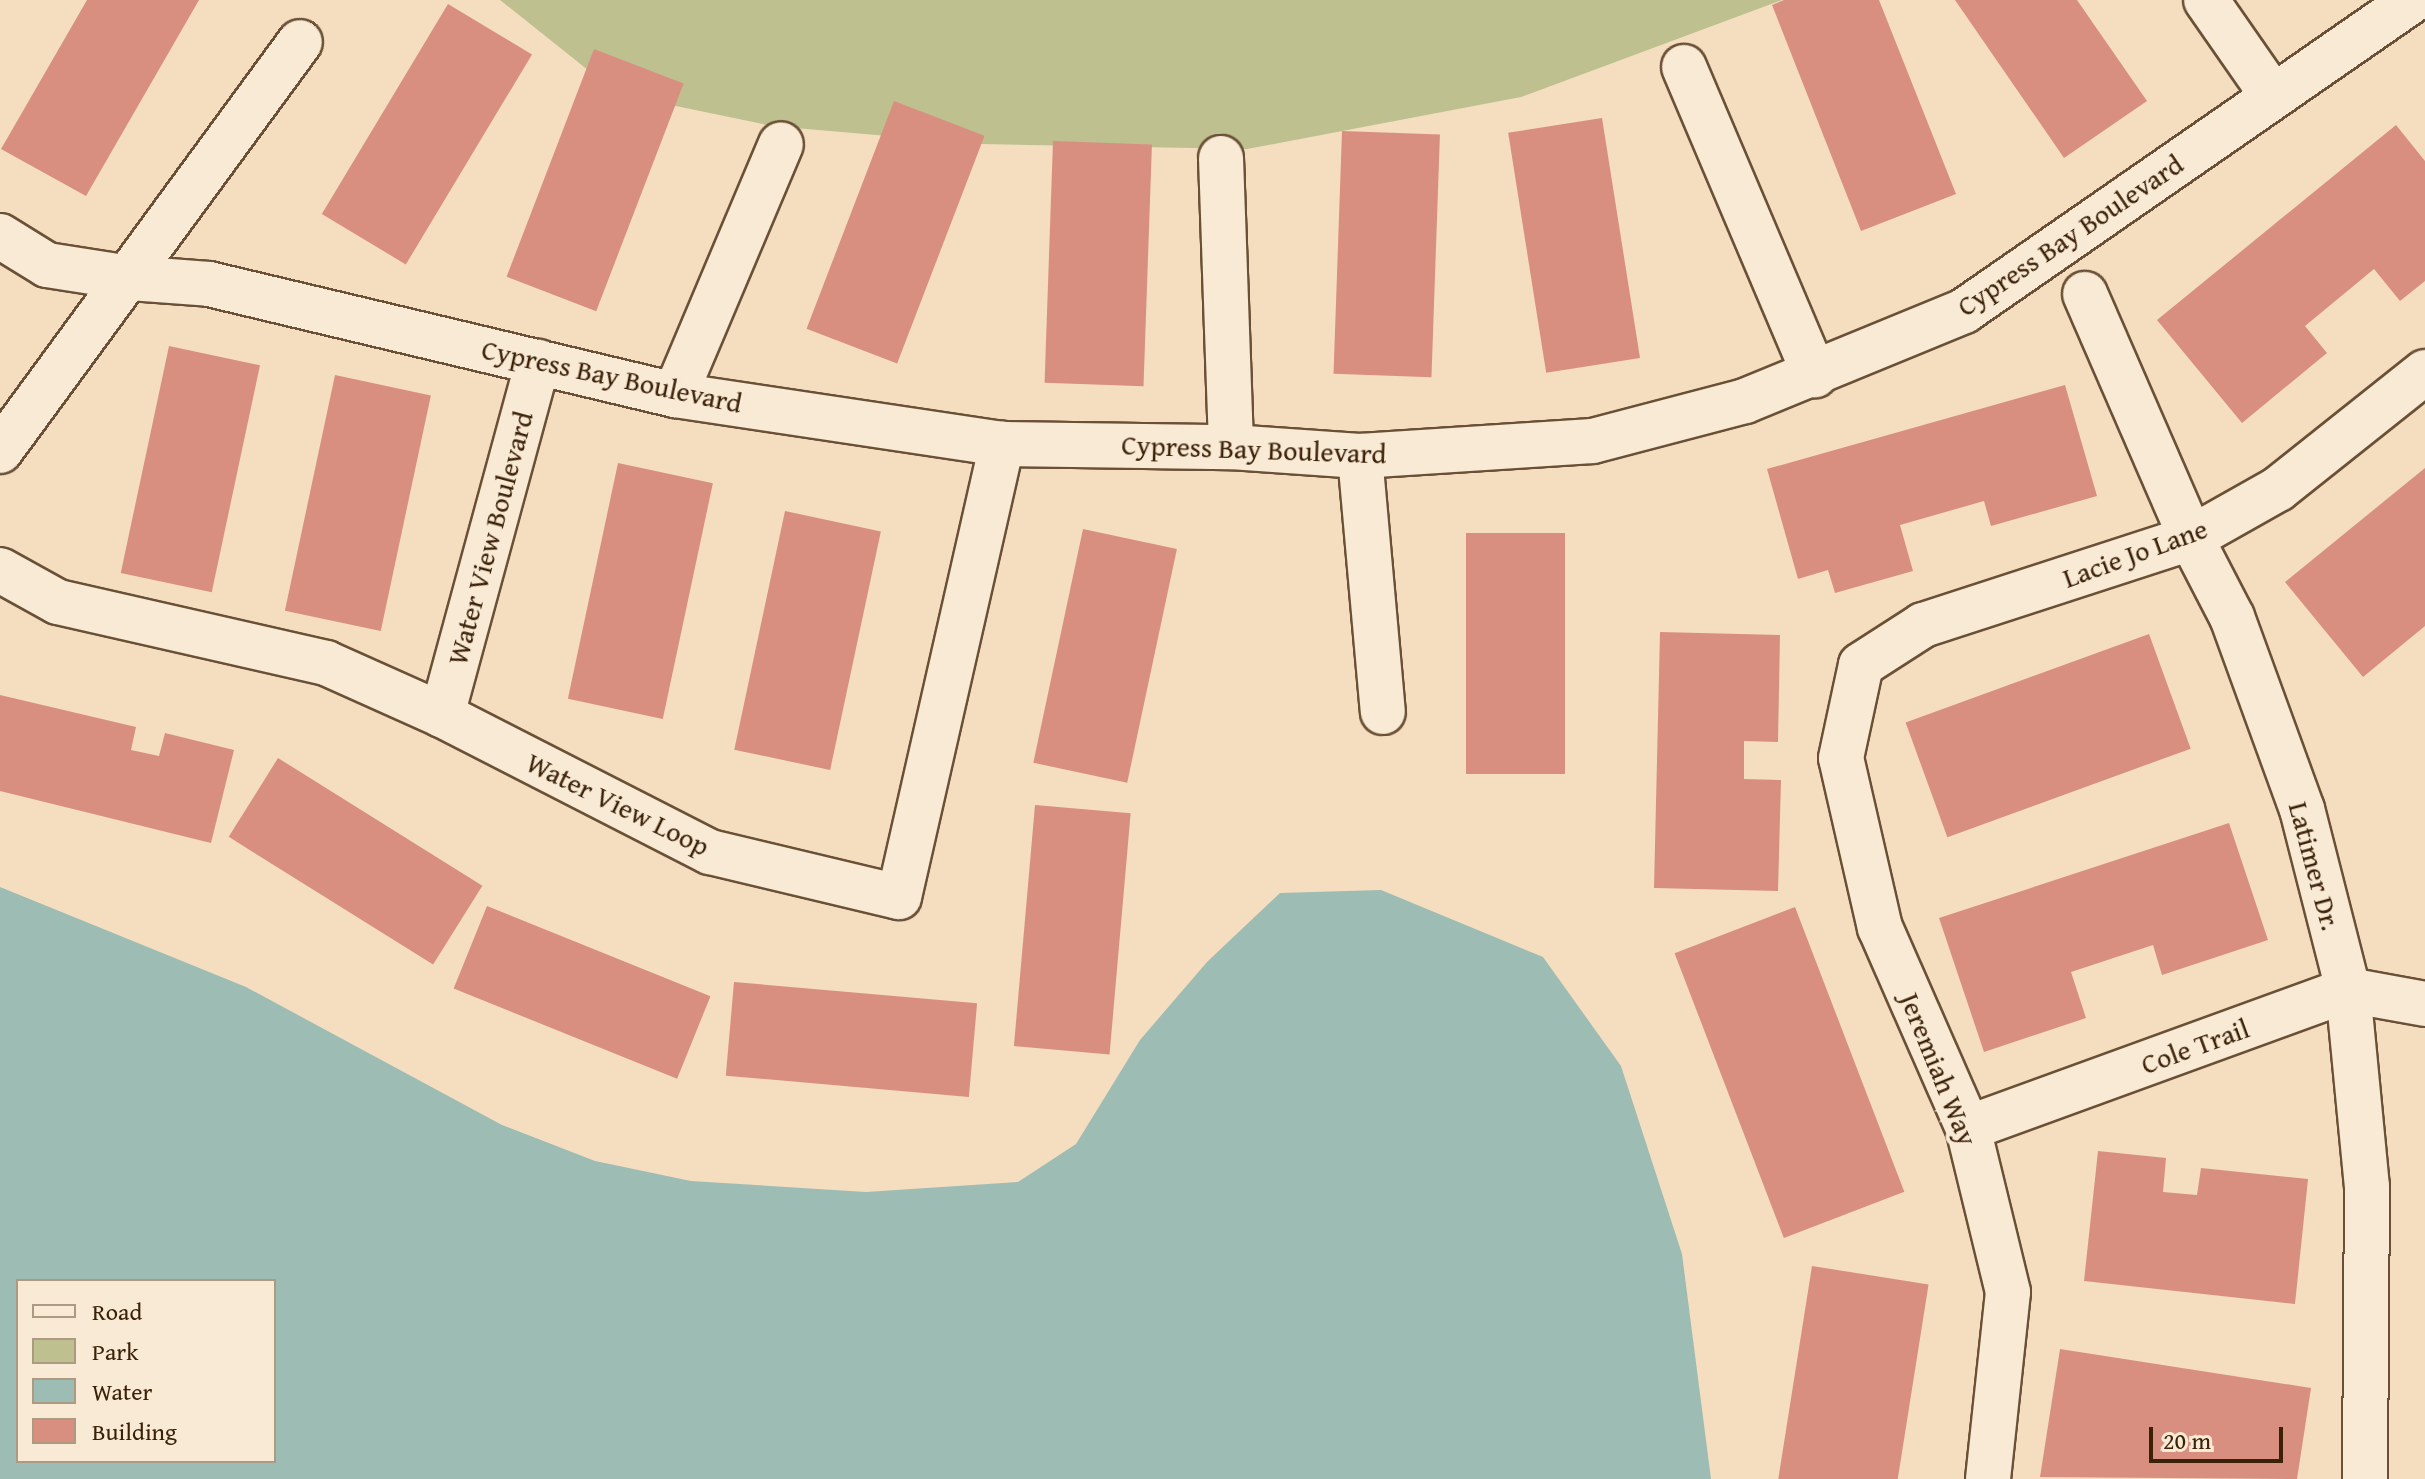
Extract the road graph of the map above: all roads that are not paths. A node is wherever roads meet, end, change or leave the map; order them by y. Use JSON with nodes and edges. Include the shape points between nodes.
{"nodes":[{"id":1,"x":2206,"y":0,"type":"edge"},
{"id":2,"x":2413,"y":0,"type":"edge"},
{"id":3,"x":300,"y":42,"type":"dead end"},
{"id":4,"x":1684,"y":67,"type":"dead end"},
{"id":5,"x":2272,"y":95,"type":"junction"},
{"id":6,"x":781,"y":144,"type":"dead end"},
{"id":7,"x":1221,"y":158,"type":"dead end"},
{"id":8,"x":0,"y":236,"type":"edge"},
{"id":9,"x":130,"y":278,"type":"junction"},
{"id":10,"x":2085,"y":294,"type":"dead end"},
{"id":11,"x":538,"y":362,"type":"junction"},
{"id":12,"x":2425,"y":372,"type":"edge"},
{"id":13,"x":1815,"y":375,"type":"junction"},
{"id":14,"x":675,"y":395,"type":"junction"},
{"id":15,"x":1002,"y":444,"type":"junction"},
{"id":16,"x":1231,"y":447,"type":"junction"},
{"id":17,"x":0,"y":451,"type":"edge"},
{"id":18,"x":1360,"y":456,"type":"junction"},
{"id":19,"x":2191,"y":538,"type":"junction"},
{"id":20,"x":0,"y":570,"type":"edge"},
{"id":21,"x":1861,"y":665,"type":"joint"},
{"id":22,"x":1383,"y":712,"type":"dead end"},
{"id":23,"x":442,"y":715,"type":"junction"},
{"id":24,"x":2348,"y":990,"type":"junction"},
{"id":25,"x":2425,"y":1004,"type":"edge"},
{"id":26,"x":1968,"y":1128,"type":"junction"},
{"id":27,"x":1988,"y":1479,"type":"edge"},
{"id":28,"x":2365,"y":1479,"type":"edge"}],
"edges":[{"from":1,"to":5,"type":"street"},
{"from":2,"to":5,"type":"street","name":"Cypress Bay Boulevard"},
{"from":3,"to":9,"type":"street"},
{"from":4,"to":13,"type":"street"},
{"from":5,"to":13,"type":"street","name":"Cypress Bay Boulevard","via":[[1964,311]]},
{"from":6,"to":14,"type":"street"},
{"from":7,"to":16,"type":"street"},
{"from":8,"to":9,"type":"street","name":"Cypress Bay Boulevard","via":[[47,265]]},
{"from":9,"to":11,"type":"street","name":"Cypress Bay Boulevard","via":[[209,284]]},
{"from":9,"to":17,"type":"street"},
{"from":10,"to":19,"type":"street","name":"Latimer Dr."},
{"from":11,"to":14,"type":"street","name":"Cypress Bay Boulevard"},
{"from":11,"to":23,"type":"street","name":"Water View Boulevard"},
{"from":12,"to":19,"type":"street","name":"Lacie Jo Lane","via":[[2278,489]]},
{"from":13,"to":18,"type":"street","name":"Cypress Bay Boulevard","via":[[1745,401],[1593,441]]},
{"from":14,"to":15,"type":"street","name":"Cypress Bay Boulevard"},
{"from":15,"to":16,"type":"street","name":"Cypress Bay Boulevard"},
{"from":15,"to":23,"type":"street","name":"Water View Loop","via":[[899,897],[710,852]]},
{"from":16,"to":18,"type":"street","name":"Cypress Bay Boulevard"},
{"from":18,"to":22,"type":"street"},
{"from":19,"to":21,"type":"street","name":"Lacie Jo Lane","via":[[1923,625]]},
{"from":19,"to":24,"type":"street","name":"Latimer Dr.","via":[[2232,617],[2302,809]]},
{"from":20,"to":23,"type":"street","name":"Water View Loop","via":[[58,602],[326,663]]},
{"from":21,"to":26,"type":"street","name":"Jeremiah Way","via":[[1841,758],[1880,928]]},
{"from":24,"to":25,"type":"street"},
{"from":24,"to":26,"type":"street","name":"Cole Trail"},
{"from":24,"to":28,"type":"street","name":"Latimer Dr.","via":[[2367,1186]]},
{"from":26,"to":27,"type":"street","name":"Jeremiah Way","via":[[2008,1292]]}]}
